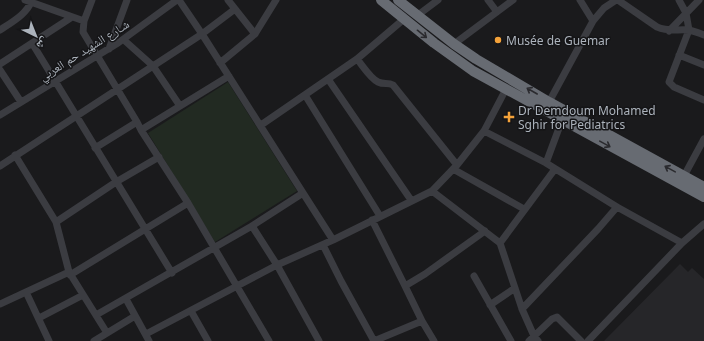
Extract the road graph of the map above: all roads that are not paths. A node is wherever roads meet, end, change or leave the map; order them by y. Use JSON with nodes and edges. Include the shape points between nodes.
{"nodes":[{"id":1,"x":92,"y":0,"type":"edge"},
{"id":2,"x":126,"y":0,"type":"edge"},
{"id":3,"x":178,"y":0,"type":"edge"},
{"id":4,"x":228,"y":0,"type":"edge"},
{"id":5,"x":276,"y":0,"type":"edge"},
{"id":6,"x":381,"y":0,"type":"edge"},
{"id":7,"x":398,"y":0,"type":"edge"},
{"id":8,"x":438,"y":0,"type":"edge"},
{"id":9,"x":488,"y":0,"type":"edge"},
{"id":10,"x":513,"y":0,"type":"edge"},
{"id":11,"x":580,"y":0,"type":"edge"},
{"id":12,"x":617,"y":0,"type":"edge"},
{"id":13,"x":679,"y":0,"type":"edge"},
{"id":14,"x":699,"y":0,"type":"edge"},
{"id":15,"x":29,"y":1,"type":"edge"},
{"id":16,"x":235,"y":9,"type":"junction"},
{"id":17,"x":497,"y":12,"type":"junction"},
{"id":18,"x":686,"y":13,"type":"junction"},
{"id":19,"x":418,"y":15,"type":"junction"},
{"id":20,"x":72,"y":17,"type":"junction"},
{"id":21,"x":404,"y":19,"type":"junction"},
{"id":22,"x":593,"y":21,"type":"junction"},
{"id":23,"x":84,"y":22,"type":"junction"},
{"id":24,"x":0,"y":30,"type":"edge"},
{"id":25,"x":689,"y":30,"type":"junction"},
{"id":26,"x":669,"y":31,"type":"junction"},
{"id":27,"x":202,"y":34,"type":"junction"},
{"id":28,"x":254,"y":34,"type":"junction"},
{"id":29,"x":704,"y":35,"type":"edge"},
{"id":30,"x":124,"y":40,"type":"junction"},
{"id":31,"x":32,"y":43,"type":"junction"},
{"id":32,"x":454,"y":44,"type":"junction"},
{"id":33,"x":109,"y":49,"type":"junction"},
{"id":34,"x":679,"y":55,"type":"junction"},
{"id":35,"x":97,"y":56,"type":"junction"},
{"id":36,"x":357,"y":59,"type":"junction"},
{"id":37,"x":220,"y":63,"type":"junction"},
{"id":38,"x":0,"y":64,"type":"edge"},
{"id":39,"x":153,"y":66,"type":"junction"},
{"id":40,"x":704,"y":66,"type":"edge"},
{"id":41,"x":0,"y":70,"type":"edge"},
{"id":42,"x":229,"y":76,"type":"junction"},
{"id":43,"x":328,"y":79,"type":"junction"},
{"id":44,"x":55,"y":81,"type":"junction"},
{"id":45,"x":506,"y":89,"type":"junction"},
{"id":46,"x":118,"y":90,"type":"junction"},
{"id":47,"x":305,"y":95,"type":"junction"},
{"id":48,"x":704,"y":100,"type":"edge"},
{"id":49,"x":21,"y":102,"type":"junction"},
{"id":50,"x":549,"y":102,"type":"junction"},
{"id":51,"x":180,"y":106,"type":"junction"},
{"id":52,"x":0,"y":115,"type":"edge"},
{"id":53,"x":75,"y":116,"type":"junction"},
{"id":54,"x":562,"y":120,"type":"junction"},
{"id":55,"x":137,"y":122,"type":"junction"},
{"id":56,"x":261,"y":125,"type":"junction"},
{"id":57,"x":581,"y":125,"type":"junction"},
{"id":58,"x":141,"y":130,"type":"junction"},
{"id":59,"x":484,"y":131,"type":"junction"},
{"id":60,"x":704,"y":139,"type":"edge"},
{"id":61,"x":95,"y":148,"type":"junction"},
{"id":62,"x":15,"y":155,"type":"junction"},
{"id":63,"x":159,"y":157,"type":"junction"},
{"id":64,"x":546,"y":163,"type":"junction"},
{"id":65,"x":0,"y":166,"type":"edge"},
{"id":66,"x":455,"y":167,"type":"junction"},
{"id":67,"x":555,"y":169,"type":"junction"},
{"id":68,"x":684,"y":176,"type":"junction"},
{"id":69,"x":116,"y":182,"type":"junction"},
{"id":70,"x":704,"y":187,"type":"edge"},
{"id":71,"x":432,"y":191,"type":"junction"},
{"id":72,"x":303,"y":193,"type":"junction"},
{"id":73,"x":704,"y":198,"type":"edge"},
{"id":74,"x":411,"y":200,"type":"junction"},
{"id":75,"x":188,"y":203,"type":"junction"},
{"id":76,"x":617,"y":207,"type":"junction"},
{"id":77,"x":524,"y":209,"type":"junction"},
{"id":78,"x":380,"y":216,"type":"junction"},
{"id":79,"x":372,"y":220,"type":"junction"},
{"id":80,"x":56,"y":222,"type":"junction"},
{"id":81,"x":704,"y":224,"type":"edge"},
{"id":82,"x":252,"y":226,"type":"junction"},
{"id":83,"x":144,"y":228,"type":"junction"},
{"id":84,"x":485,"y":231,"type":"junction"},
{"id":85,"x":333,"y":240,"type":"junction"},
{"id":86,"x":500,"y":243,"type":"junction"},
{"id":87,"x":682,"y":243,"type":"junction"},
{"id":88,"x":323,"y":245,"type":"junction"},
{"id":89,"x":214,"y":247,"type":"junction"},
{"id":90,"x":277,"y":265,"type":"junction"},
{"id":91,"x":172,"y":273,"type":"junction"},
{"id":92,"x":69,"y":274,"type":"junction"},
{"id":93,"x":474,"y":276,"type":"dead end"},
{"id":94,"x":405,"y":286,"type":"junction"},
{"id":95,"x":238,"y":287,"type":"junction"},
{"id":96,"x":515,"y":288,"type":"junction"},
{"id":97,"x":26,"y":292,"type":"junction"},
{"id":98,"x":83,"y":295,"type":"junction"},
{"id":99,"x":126,"y":299,"type":"junction"},
{"id":100,"x":0,"y":304,"type":"edge"},
{"id":101,"x":490,"y":305,"type":"junction"},
{"id":102,"x":522,"y":309,"type":"junction"},
{"id":103,"x":191,"y":311,"type":"junction"},
{"id":104,"x":96,"y":315,"type":"junction"},
{"id":105,"x":135,"y":316,"type":"junction"},
{"id":106,"x":39,"y":318,"type":"junction"},
{"id":107,"x":422,"y":320,"type":"junction"},
{"id":108,"x":107,"y":333,"type":"junction"},
{"id":109,"x":147,"y":338,"type":"edge"},
{"id":110,"x":533,"y":339,"type":"edge"},
{"id":111,"x":49,"y":341,"type":"edge"},
{"id":112,"x":94,"y":341,"type":"edge"},
{"id":113,"x":208,"y":341,"type":"edge"},
{"id":114,"x":269,"y":341,"type":"edge"},
{"id":115,"x":319,"y":341,"type":"edge"},
{"id":116,"x":374,"y":341,"type":"edge"},
{"id":117,"x":434,"y":341,"type":"edge"},
{"id":118,"x":511,"y":341,"type":"edge"},
{"id":119,"x":581,"y":341,"type":"edge"},
{"id":120,"x":588,"y":341,"type":"edge"}],
"edges":[{"from":1,"to":23,"type":"street"},
{"from":2,"to":33,"type":"street"},
{"from":3,"to":27,"type":"street"},
{"from":3,"to":30,"type":"street","name":"شـارع الشهيد حم العربي"},
{"from":4,"to":16,"type":"street"},
{"from":5,"to":28,"type":"street"},
{"from":6,"to":21,"type":"highway"},
{"from":7,"to":19,"type":"highway"},
{"from":8,"to":19,"type":"street"},
{"from":9,"to":17,"type":"street"},
{"from":10,"to":17,"type":"street"},
{"from":11,"to":22,"type":"street"},
{"from":12,"to":22,"type":"street","via":[[604,8]]},
{"from":12,"to":26,"type":"street","via":[[657,27]]},
{"from":13,"to":18,"type":"street"},
{"from":14,"to":18,"type":"street"},
{"from":15,"to":20,"type":"street"},
{"from":15,"to":24,"type":"street","via":[[25,12]]},
{"from":16,"to":27,"type":"street"},
{"from":16,"to":28,"type":"street"},
{"from":17,"to":32,"type":"street"},
{"from":18,"to":25,"type":"street"},
{"from":18,"to":26,"type":"street"},
{"from":19,"to":32,"type":"highway"},
{"from":20,"to":23,"type":"street"},
{"from":20,"to":31,"type":"street"},
{"from":21,"to":36,"type":"street"},
{"from":21,"to":45,"type":"highway","one_way":true,"via":[[473,71]]},
{"from":22,"to":50,"type":"street"},
{"from":23,"to":35,"type":"street","via":[[83,32]]},
{"from":25,"to":26,"type":"street"},
{"from":25,"to":29,"type":"street"},
{"from":25,"to":34,"type":"street"},
{"from":27,"to":37,"type":"street"},
{"from":27,"to":39,"type":"street"},
{"from":28,"to":37,"type":"street"},
{"from":30,"to":33,"type":"street","name":"شـارع الشهيد حم العربي"},
{"from":30,"to":39,"type":"street"},
{"from":31,"to":38,"type":"street"},
{"from":31,"to":44,"type":"street"},
{"from":50,"to":32,"type":"highway","one_way":true},
{"from":33,"to":35,"type":"street","name":"شـارع الشهيد حم العربي"},
{"from":34,"to":40,"type":"street"},
{"from":34,"to":48,"type":"street","via":[[669,82]]},
{"from":35,"to":44,"type":"street","name":"شـارع الشهيد حم العربي"},
{"from":35,"to":46,"type":"street"},
{"from":36,"to":43,"type":"street"},
{"from":36,"to":66,"type":"street","via":[[378,82],[394,85]]},
{"from":37,"to":42,"type":"street"},
{"from":39,"to":46,"type":"street"},
{"from":39,"to":51,"type":"street"},
{"from":41,"to":49,"type":"street"},
{"from":42,"to":51,"type":"street"},
{"from":42,"to":56,"type":"street"},
{"from":43,"to":47,"type":"street"},
{"from":43,"to":74,"type":"street"},
{"from":44,"to":49,"type":"street","name":"شـارع الشهيد حم العربي"},
{"from":44,"to":53,"type":"street"},
{"from":45,"to":54,"type":"highway"},
{"from":45,"to":59,"type":"street"},
{"from":46,"to":53,"type":"street"},
{"from":46,"to":55,"type":"street"},
{"from":47,"to":56,"type":"street"},
{"from":47,"to":78,"type":"street"},
{"from":49,"to":52,"type":"street","name":"شـارع الشهيد حم العربي"},
{"from":50,"to":57,"type":"highway"},
{"from":51,"to":58,"type":"street"},
{"from":53,"to":61,"type":"street"},
{"from":53,"to":62,"type":"street"},
{"from":54,"to":57,"type":"highway"},
{"from":54,"to":64,"type":"street"},
{"from":55,"to":58,"type":"street"},
{"from":55,"to":61,"type":"street"},
{"from":56,"to":72,"type":"street"},
{"from":68,"to":57,"type":"highway","one_way":true},
{"from":57,"to":73,"type":"highway","one_way":true},
{"from":58,"to":63,"type":"street"},
{"from":59,"to":64,"type":"street"},
{"from":59,"to":66,"type":"street"},
{"from":60,"to":68,"type":"street"},
{"from":61,"to":69,"type":"street"},
{"from":62,"to":65,"type":"street"},
{"from":62,"to":80,"type":"street"},
{"from":63,"to":69,"type":"street"},
{"from":63,"to":75,"type":"street"},
{"from":64,"to":67,"type":"street"},
{"from":66,"to":71,"type":"street"},
{"from":66,"to":77,"type":"street"},
{"from":67,"to":76,"type":"street"},
{"from":67,"to":77,"type":"street"},
{"from":68,"to":70,"type":"highway"},
{"from":69,"to":80,"type":"street"},
{"from":69,"to":83,"type":"street"},
{"from":71,"to":74,"type":"street"},
{"from":71,"to":84,"type":"street"},
{"from":72,"to":82,"type":"street"},
{"from":72,"to":85,"type":"street"},
{"from":74,"to":78,"type":"street"},
{"from":75,"to":83,"type":"street"},
{"from":75,"to":89,"type":"street"},
{"from":76,"to":87,"type":"street"},
{"from":76,"to":102,"type":"street"},
{"from":77,"to":86,"type":"street"},
{"from":78,"to":79,"type":"street"},
{"from":79,"to":85,"type":"street"},
{"from":79,"to":94,"type":"street"},
{"from":80,"to":92,"type":"street"},
{"from":81,"to":87,"type":"street"},
{"from":82,"to":89,"type":"street"},
{"from":82,"to":90,"type":"street"},
{"from":83,"to":91,"type":"street"},
{"from":83,"to":92,"type":"street"},
{"from":84,"to":86,"type":"street"},
{"from":84,"to":94,"type":"street"},
{"from":85,"to":88,"type":"street"},
{"from":86,"to":96,"type":"street"},
{"from":87,"to":120,"type":"street"},
{"from":88,"to":90,"type":"street"},
{"from":88,"to":116,"type":"street"},
{"from":89,"to":91,"type":"street"},
{"from":89,"to":95,"type":"street"},
{"from":90,"to":95,"type":"street"},
{"from":90,"to":115,"type":"street"},
{"from":91,"to":99,"type":"street"},
{"from":92,"to":97,"type":"street"},
{"from":92,"to":98,"type":"street"},
{"from":93,"to":101,"type":"street"},
{"from":94,"to":107,"type":"street"},
{"from":95,"to":103,"type":"street"},
{"from":95,"to":114,"type":"street"},
{"from":96,"to":101,"type":"street"},
{"from":96,"to":102,"type":"street"},
{"from":97,"to":100,"type":"street"},
{"from":97,"to":106,"type":"street"},
{"from":98,"to":104,"type":"street"},
{"from":98,"to":106,"type":"street"},
{"from":99,"to":104,"type":"street"},
{"from":99,"to":105,"type":"street"},
{"from":101,"to":118,"type":"street"},
{"from":102,"to":110,"type":"street"},
{"from":103,"to":109,"type":"street"},
{"from":103,"to":113,"type":"street"},
{"from":104,"to":108,"type":"street"},
{"from":105,"to":108,"type":"street"},
{"from":105,"to":109,"type":"street"},
{"from":106,"to":111,"type":"street"},
{"from":107,"to":116,"type":"street"},
{"from":107,"to":117,"type":"street"},
{"from":108,"to":112,"type":"street"},
{"from":110,"to":119,"type":"street","via":[[556,316]]}]}
